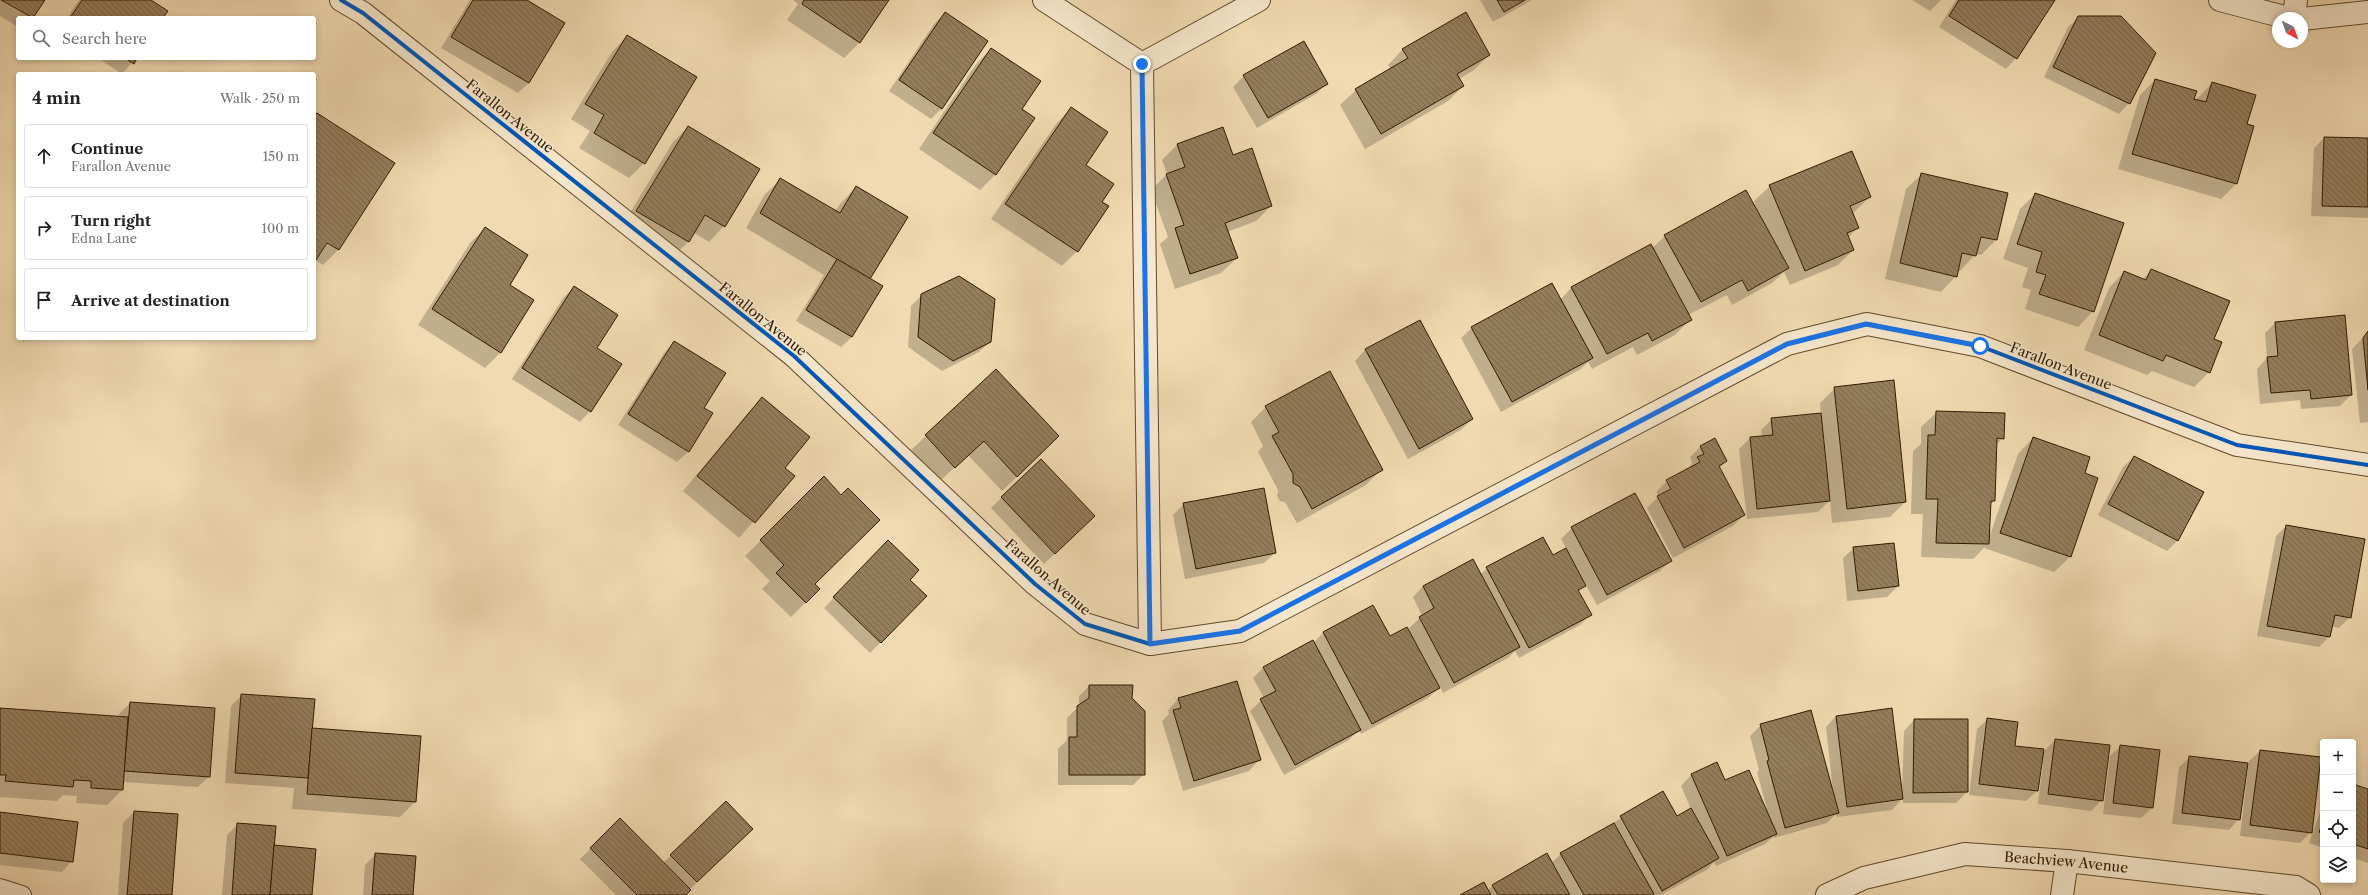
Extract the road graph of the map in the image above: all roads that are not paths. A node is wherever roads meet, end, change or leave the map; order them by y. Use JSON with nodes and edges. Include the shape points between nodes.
{"nodes":[{"id":1,"x":340,"y":0,"type":"edge"},
{"id":2,"x":1044,"y":0,"type":"edge"},
{"id":3,"x":1260,"y":0,"type":"edge"},
{"id":4,"x":2220,"y":0,"type":"edge"},
{"id":5,"x":2296,"y":0,"type":"edge"},
{"id":6,"x":368,"y":6,"type":"edge"},
{"id":7,"x":2295,"y":12,"type":"edge"},
{"id":8,"x":2368,"y":12,"type":"edge"},
{"id":9,"x":2272,"y":14,"type":"edge"},
{"id":10,"x":2308,"y":18,"type":"edge"},
{"id":11,"x":1142,"y":64,"type":"junction"},
{"id":12,"x":2368,"y":465,"type":"edge"},
{"id":13,"x":1150,"y":644,"type":"junction"},
{"id":14,"x":2067,"y":861,"type":"junction"},
{"id":15,"x":0,"y":888,"type":"edge"},
{"id":16,"x":22,"y":895,"type":"edge"},
{"id":17,"x":1827,"y":895,"type":"edge"},
{"id":18,"x":2062,"y":895,"type":"edge"},
{"id":19,"x":2309,"y":895,"type":"edge"}],
"edges":[{"from":1,"to":6,"type":"street","name":"Farallon Avenue"},
{"from":2,"to":11,"type":"street"},
{"from":3,"to":11,"type":"street"},
{"from":4,"to":9,"type":"street"},
{"from":5,"to":7,"type":"street"},
{"from":6,"to":13,"type":"street","name":"Farallon Avenue","via":[[794,356],[1035,584],[1085,624]]},
{"from":8,"to":10,"type":"street"},
{"from":11,"to":13,"type":"street"},
{"from":12,"to":13,"type":"street","name":"Farallon Avenue","via":[[2237,445],[1980,346],[1866,324],[1787,344],[1240,631]]},
{"from":14,"to":17,"type":"street","name":"Beachview Avenue","via":[[1965,854],[1864,878]]},
{"from":14,"to":18,"type":"street"},
{"from":14,"to":19,"type":"street","name":"Beachview Avenue","via":[[2296,887]]},
{"from":15,"to":16,"type":"lane"}]}
